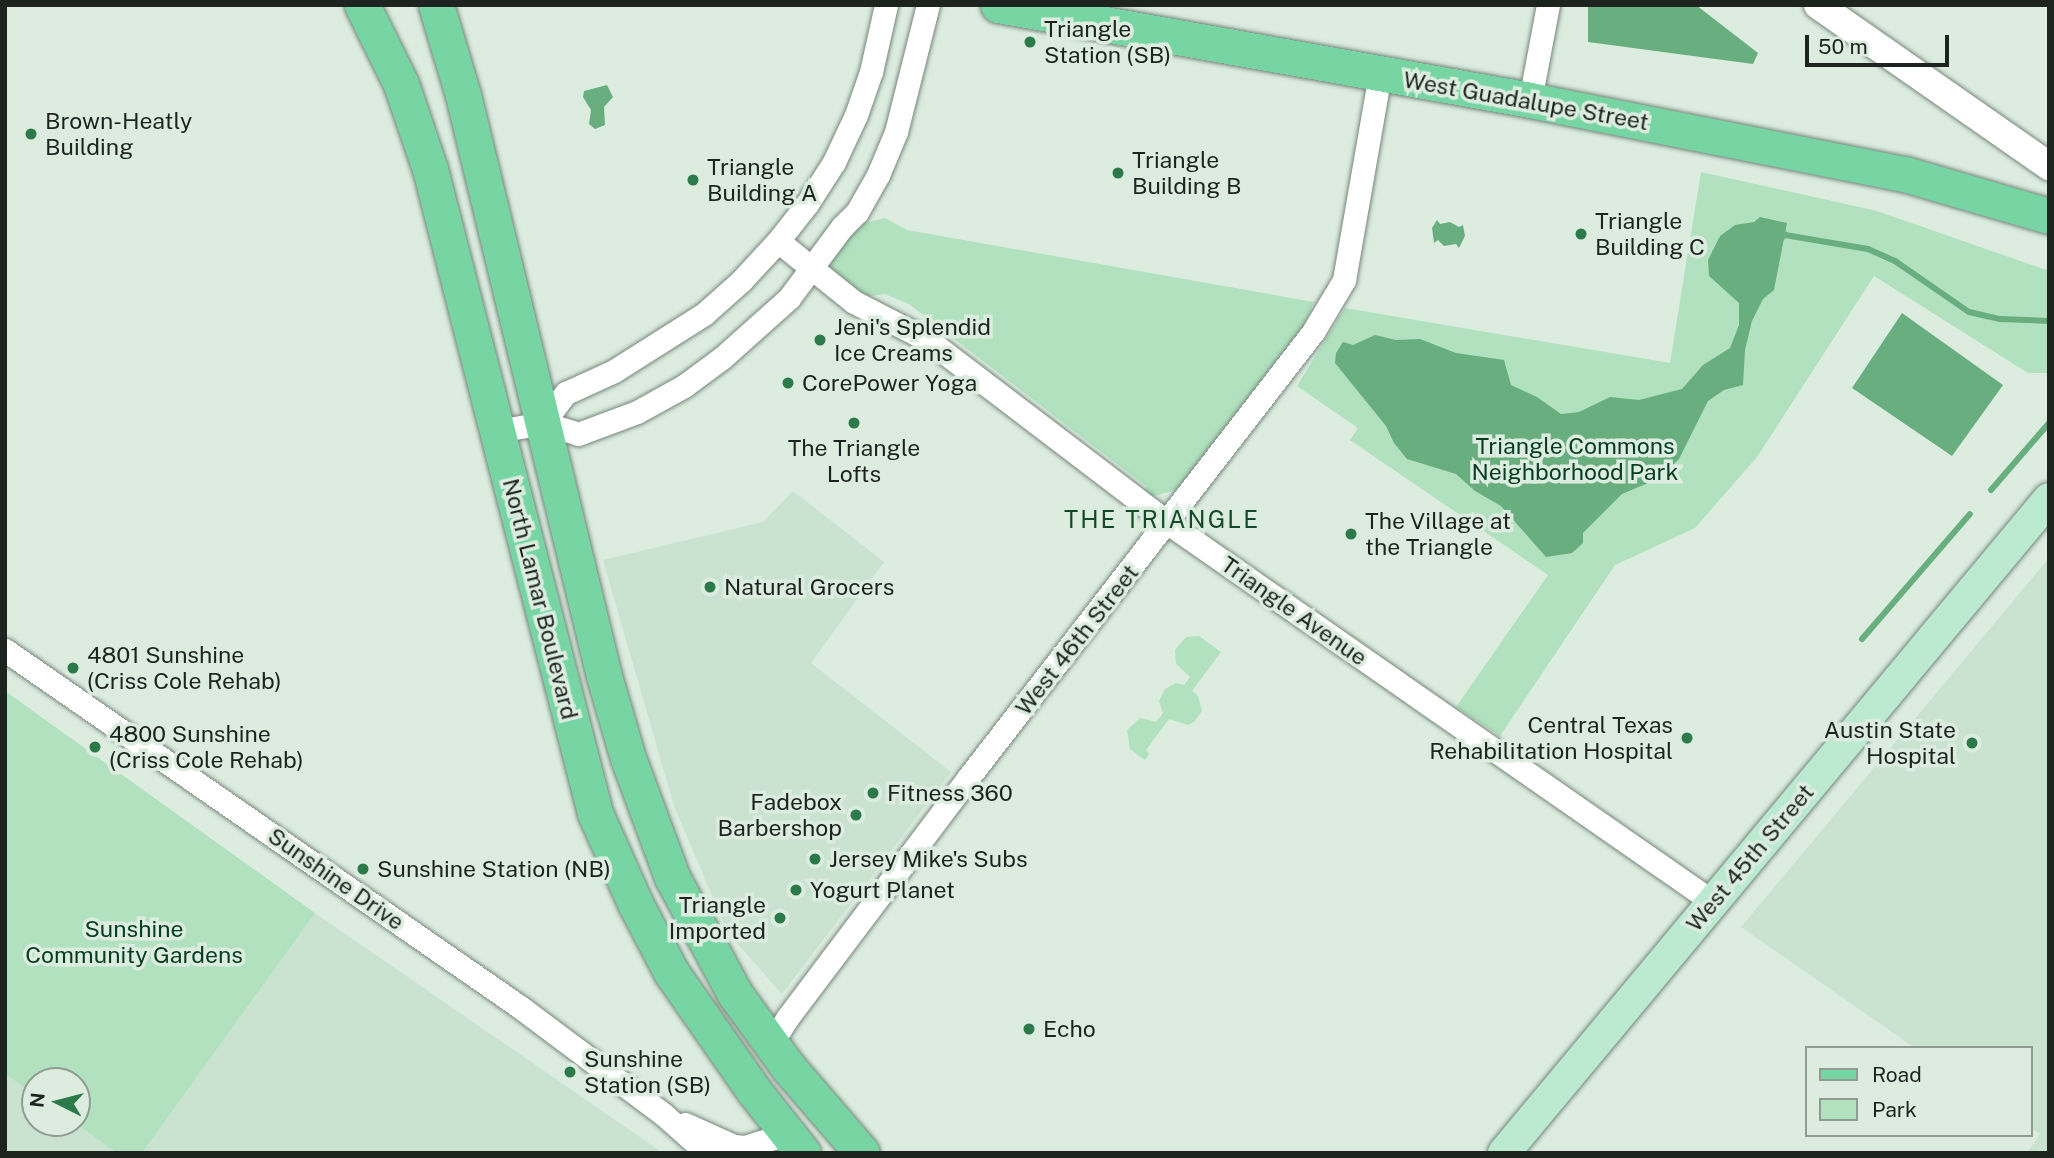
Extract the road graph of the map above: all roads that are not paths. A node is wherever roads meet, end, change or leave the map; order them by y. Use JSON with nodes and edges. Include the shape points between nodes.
{"nodes":[{"id":1,"x":362,"y":5,"type":"edge"},
{"id":2,"x":436,"y":5,"type":"edge"},
{"id":3,"x":886,"y":5,"type":"edge"},
{"id":4,"x":928,"y":5,"type":"edge"},
{"id":5,"x":999,"y":5,"type":"edge"},
{"id":6,"x":1548,"y":5,"type":"edge"},
{"id":7,"x":1818,"y":5,"type":"edge"},
{"id":8,"x":1380,"y":74,"type":"junction"},
{"id":9,"x":1530,"y":100,"type":"junction"},
{"id":10,"x":2049,"y":166,"type":"edge"},
{"id":11,"x":430,"y":169,"type":"junction"},
{"id":12,"x":2049,"y":216,"type":"edge"},
{"id":13,"x":778,"y":241,"type":"junction"},
{"id":14,"x":812,"y":270,"type":"junction"},
{"id":15,"x":507,"y":276,"type":"junction"},
{"id":16,"x":543,"y":423,"type":"junction"},
{"id":17,"x":498,"y":432,"type":"junction"},
{"id":18,"x":2049,"y":499,"type":"edge"},
{"id":19,"x":1168,"y":523,"type":"junction"},
{"id":20,"x":5,"y":650,"type":"edge"},
{"id":21,"x":661,"y":847,"type":"junction"},
{"id":22,"x":617,"y":862,"type":"junction"},
{"id":23,"x":1713,"y":902,"type":"junction"},
{"id":24,"x":772,"y":1036,"type":"junction"},
{"id":25,"x":663,"y":1114,"type":"junction"},
{"id":26,"x":795,"y":1143,"type":"edge"},
{"id":27,"x":859,"y":1150,"type":"edge"},
{"id":28,"x":707,"y":1153,"type":"edge"},
{"id":29,"x":1504,"y":1153,"type":"edge"}],
"edges":[{"from":1,"to":11,"type":"main road","name":"North Lamar Boulevard","via":[[401,84]]},
{"from":2,"to":15,"type":"main road","name":"North Lamar Boulevard"},
{"from":3,"to":13,"type":"street","via":[[856,116],[834,162]]},
{"from":4,"to":14,"type":"street","via":[[896,132],[878,175],[857,212]]},
{"from":5,"to":8,"type":"main road","name":"West Guadalupe Street"},
{"from":6,"to":9,"type":"street"},
{"from":7,"to":10,"type":"street"},
{"from":8,"to":9,"type":"main road","name":"West Guadalupe Street"},
{"from":8,"to":19,"type":"street","name":"West 46th Street","via":[[1344,280],[1313,332]]},
{"from":9,"to":12,"type":"main road","name":"West Guadalupe Street","via":[[1905,174]]},
{"from":11,"to":15,"type":"main road","via":[[448,170],[458,177]]},
{"from":11,"to":17,"type":"main road","name":"North Lamar Boulevard"},
{"from":13,"to":14,"type":"street","name":"Triangle Avenue"},
{"from":13,"to":16,"type":"street","via":[[704,314],[614,372],[566,393]]},
{"from":14,"to":16,"type":"street","via":[[759,327],[684,386],[637,412],[579,433]]},
{"from":14,"to":19,"type":"street","name":"Triangle Avenue","via":[[854,302],[928,340]]},
{"from":15,"to":16,"type":"main road","name":"North Lamar Boulevard"},
{"from":16,"to":17,"type":"street"},
{"from":16,"to":21,"type":"main road","name":"North Lamar Boulevard","via":[[604,676]]},
{"from":17,"to":22,"type":"main road","name":"North Lamar Boulevard","via":[[575,741],[596,813]]},
{"from":18,"to":23,"type":"main road","name":"West 45th Street"},
{"from":19,"to":23,"type":"street","name":"Triangle Avenue"},
{"from":19,"to":24,"type":"street","name":"West 46th Street"},
{"from":20,"to":25,"type":"street","name":"Sunshine Drive","via":[[520,1007]]},
{"from":21,"to":22,"type":"main road"},
{"from":21,"to":24,"type":"main road","name":"North Lamar Boulevard","via":[[672,877],[735,994]]},
{"from":22,"to":26,"type":"main road","name":"North Lamar Boulevard","via":[[671,972]]},
{"from":23,"to":29,"type":"main road","name":"West 45th Street"},
{"from":24,"to":27,"type":"main road","name":"North Lamar Boulevard"},
{"from":25,"to":26,"type":"street","name":"Sunshine Drive","via":[[734,1146]]},
{"from":25,"to":28,"type":"street","name":"Sunshine Drive"},
{"from":26,"to":27,"type":"main road","via":[[815,1135]]}]}
